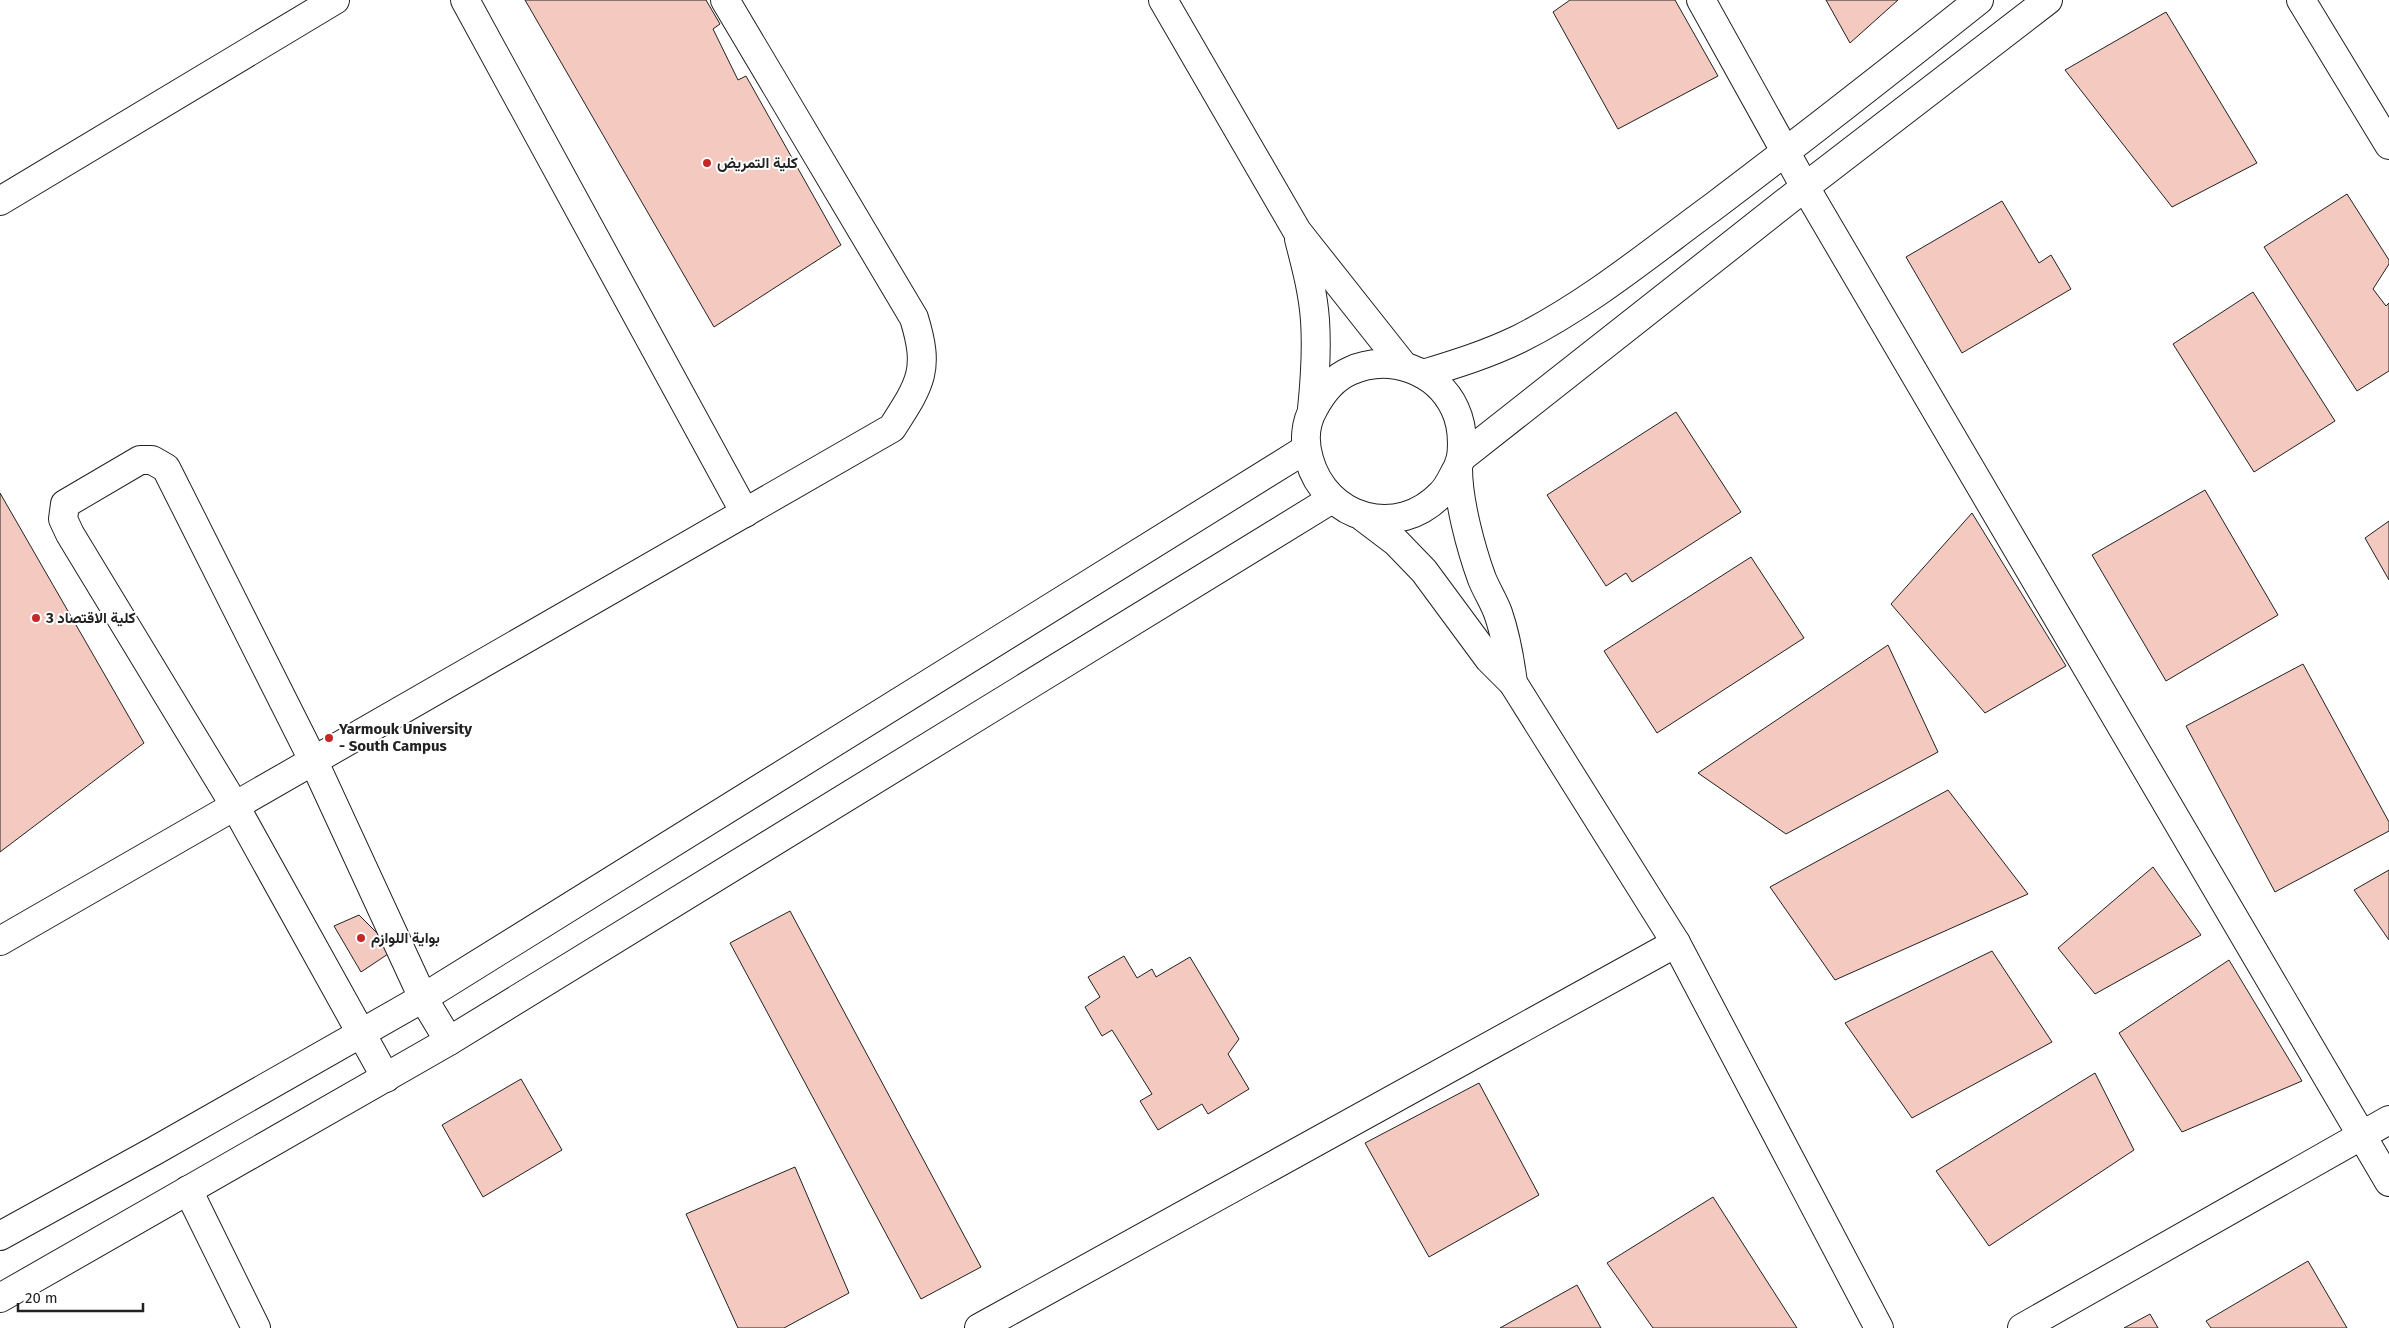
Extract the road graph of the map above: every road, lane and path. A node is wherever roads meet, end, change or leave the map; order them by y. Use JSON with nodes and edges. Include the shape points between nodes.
{"nodes":[{"id":1,"x":335,"y":0,"type":"edge"},
{"id":2,"x":465,"y":0,"type":"edge"},
{"id":3,"x":725,"y":0,"type":"edge"},
{"id":4,"x":1163,"y":0,"type":"edge"},
{"id":5,"x":1701,"y":0,"type":"edge"},
{"id":6,"x":1979,"y":0,"type":"edge"},
{"id":7,"x":2048,"y":0,"type":"edge"},
{"id":8,"x":2301,"y":0,"type":"edge"},
{"id":9,"x":2389,"y":145,"type":"edge"},
{"id":10,"x":1786,"y":152,"type":"junction"},
{"id":11,"x":1805,"y":187,"type":"junction"},
{"id":12,"x":0,"y":201,"type":"edge"},
{"id":13,"x":1297,"y":231,"type":"junction"},
{"id":14,"x":1413,"y":370,"type":"junction"},
{"id":15,"x":1312,"y":410,"type":"junction"},
{"id":16,"x":1306,"y":449,"type":"junction"},
{"id":17,"x":1459,"y":462,"type":"junction"},
{"id":18,"x":1332,"y":499,"type":"junction"},
{"id":19,"x":745,"y":513,"type":"junction"},
{"id":20,"x":1363,"y":517,"type":"junction"},
{"id":21,"x":1513,"y":683,"type":"junction"},
{"id":22,"x":314,"y":762,"type":"junction"},
{"id":23,"x":235,"y":806,"type":"junction"},
{"id":24,"x":0,"y":941,"type":"edge"},
{"id":25,"x":1676,"y":943,"type":"junction"},
{"id":26,"x":423,"y":998,"type":"junction"},
{"id":27,"x":361,"y":1034,"type":"junction"},
{"id":28,"x":449,"y":1041,"type":"junction"},
{"id":29,"x":386,"y":1078,"type":"junction"},
{"id":30,"x":2389,"y":1120,"type":"edge"},
{"id":31,"x":2363,"y":1135,"type":"junction"},
{"id":32,"x":2389,"y":1182,"type":"edge"},
{"id":33,"x":188,"y":1190,"type":"junction"},
{"id":34,"x":0,"y":1236,"type":"edge"},
{"id":35,"x":0,"y":1298,"type":"edge"},
{"id":36,"x":256,"y":1328,"type":"edge"},
{"id":37,"x":979,"y":1328,"type":"edge"},
{"id":38,"x":1879,"y":1328,"type":"edge"},
{"id":39,"x":2022,"y":1328,"type":"edge"}],
"edges":[{"from":1,"to":12,"type":"street"},
{"from":2,"to":19,"type":"street"},
{"from":3,"to":19,"type":"street","via":[[914,318],[923,359],[913,396],[892,428]]},
{"from":4,"to":13,"type":"street"},
{"from":5,"to":10,"type":"street"},
{"from":6,"to":10,"type":"street"},
{"from":7,"to":11,"type":"street"},
{"from":8,"to":9,"type":"street"},
{"from":10,"to":11,"type":"street"},
{"from":10,"to":14,"type":"street","via":[[1562,315],[1479,356]]},
{"from":11,"to":17,"type":"street"},
{"from":11,"to":31,"type":"street"},
{"from":13,"to":14,"type":"street"},
{"from":13,"to":15,"type":"street","via":[[1315,319]]},
{"from":14,"to":15,"type":"street","via":[[1376,364],[1349,371],[1327,387]]},
{"from":14,"to":17,"type":"street","via":[[1442,389],[1456,410],[1462,434]]},
{"from":15,"to":16,"type":"street","via":[[1306,429]]},
{"from":16,"to":18,"type":"street","via":[[1314,476]]},
{"from":16,"to":26,"type":"street"},
{"from":17,"to":20,"type":"street","via":[[1443,492],[1420,510],[1392,519]]},
{"from":17,"to":21,"type":"street","via":[[1471,544],[1498,613]]},
{"from":18,"to":20,"type":"street"},
{"from":18,"to":28,"type":"street"},
{"from":19,"to":22,"type":"street"},
{"from":20,"to":21,"type":"street","via":[[1396,542],[1424,571],[1489,659]]},
{"from":21,"to":25,"type":"street"},
{"from":22,"to":23,"type":"street"},
{"from":22,"to":23,"type":"street","via":[[166,468],[152,460],[140,460],[65,504],[63,519]]},
{"from":22,"to":26,"type":"street"},
{"from":23,"to":24,"type":"street"},
{"from":23,"to":27,"type":"street"},
{"from":25,"to":37,"type":"street"},
{"from":25,"to":38,"type":"street"},
{"from":26,"to":27,"type":"street"},
{"from":26,"to":28,"type":"street"},
{"from":27,"to":29,"type":"street"},
{"from":27,"to":34,"type":"street"},
{"from":28,"to":29,"type":"street"},
{"from":29,"to":33,"type":"street"},
{"from":30,"to":31,"type":"street"},
{"from":31,"to":32,"type":"street"},
{"from":31,"to":39,"type":"street"},
{"from":33,"to":35,"type":"street"},
{"from":33,"to":36,"type":"street"}]}
